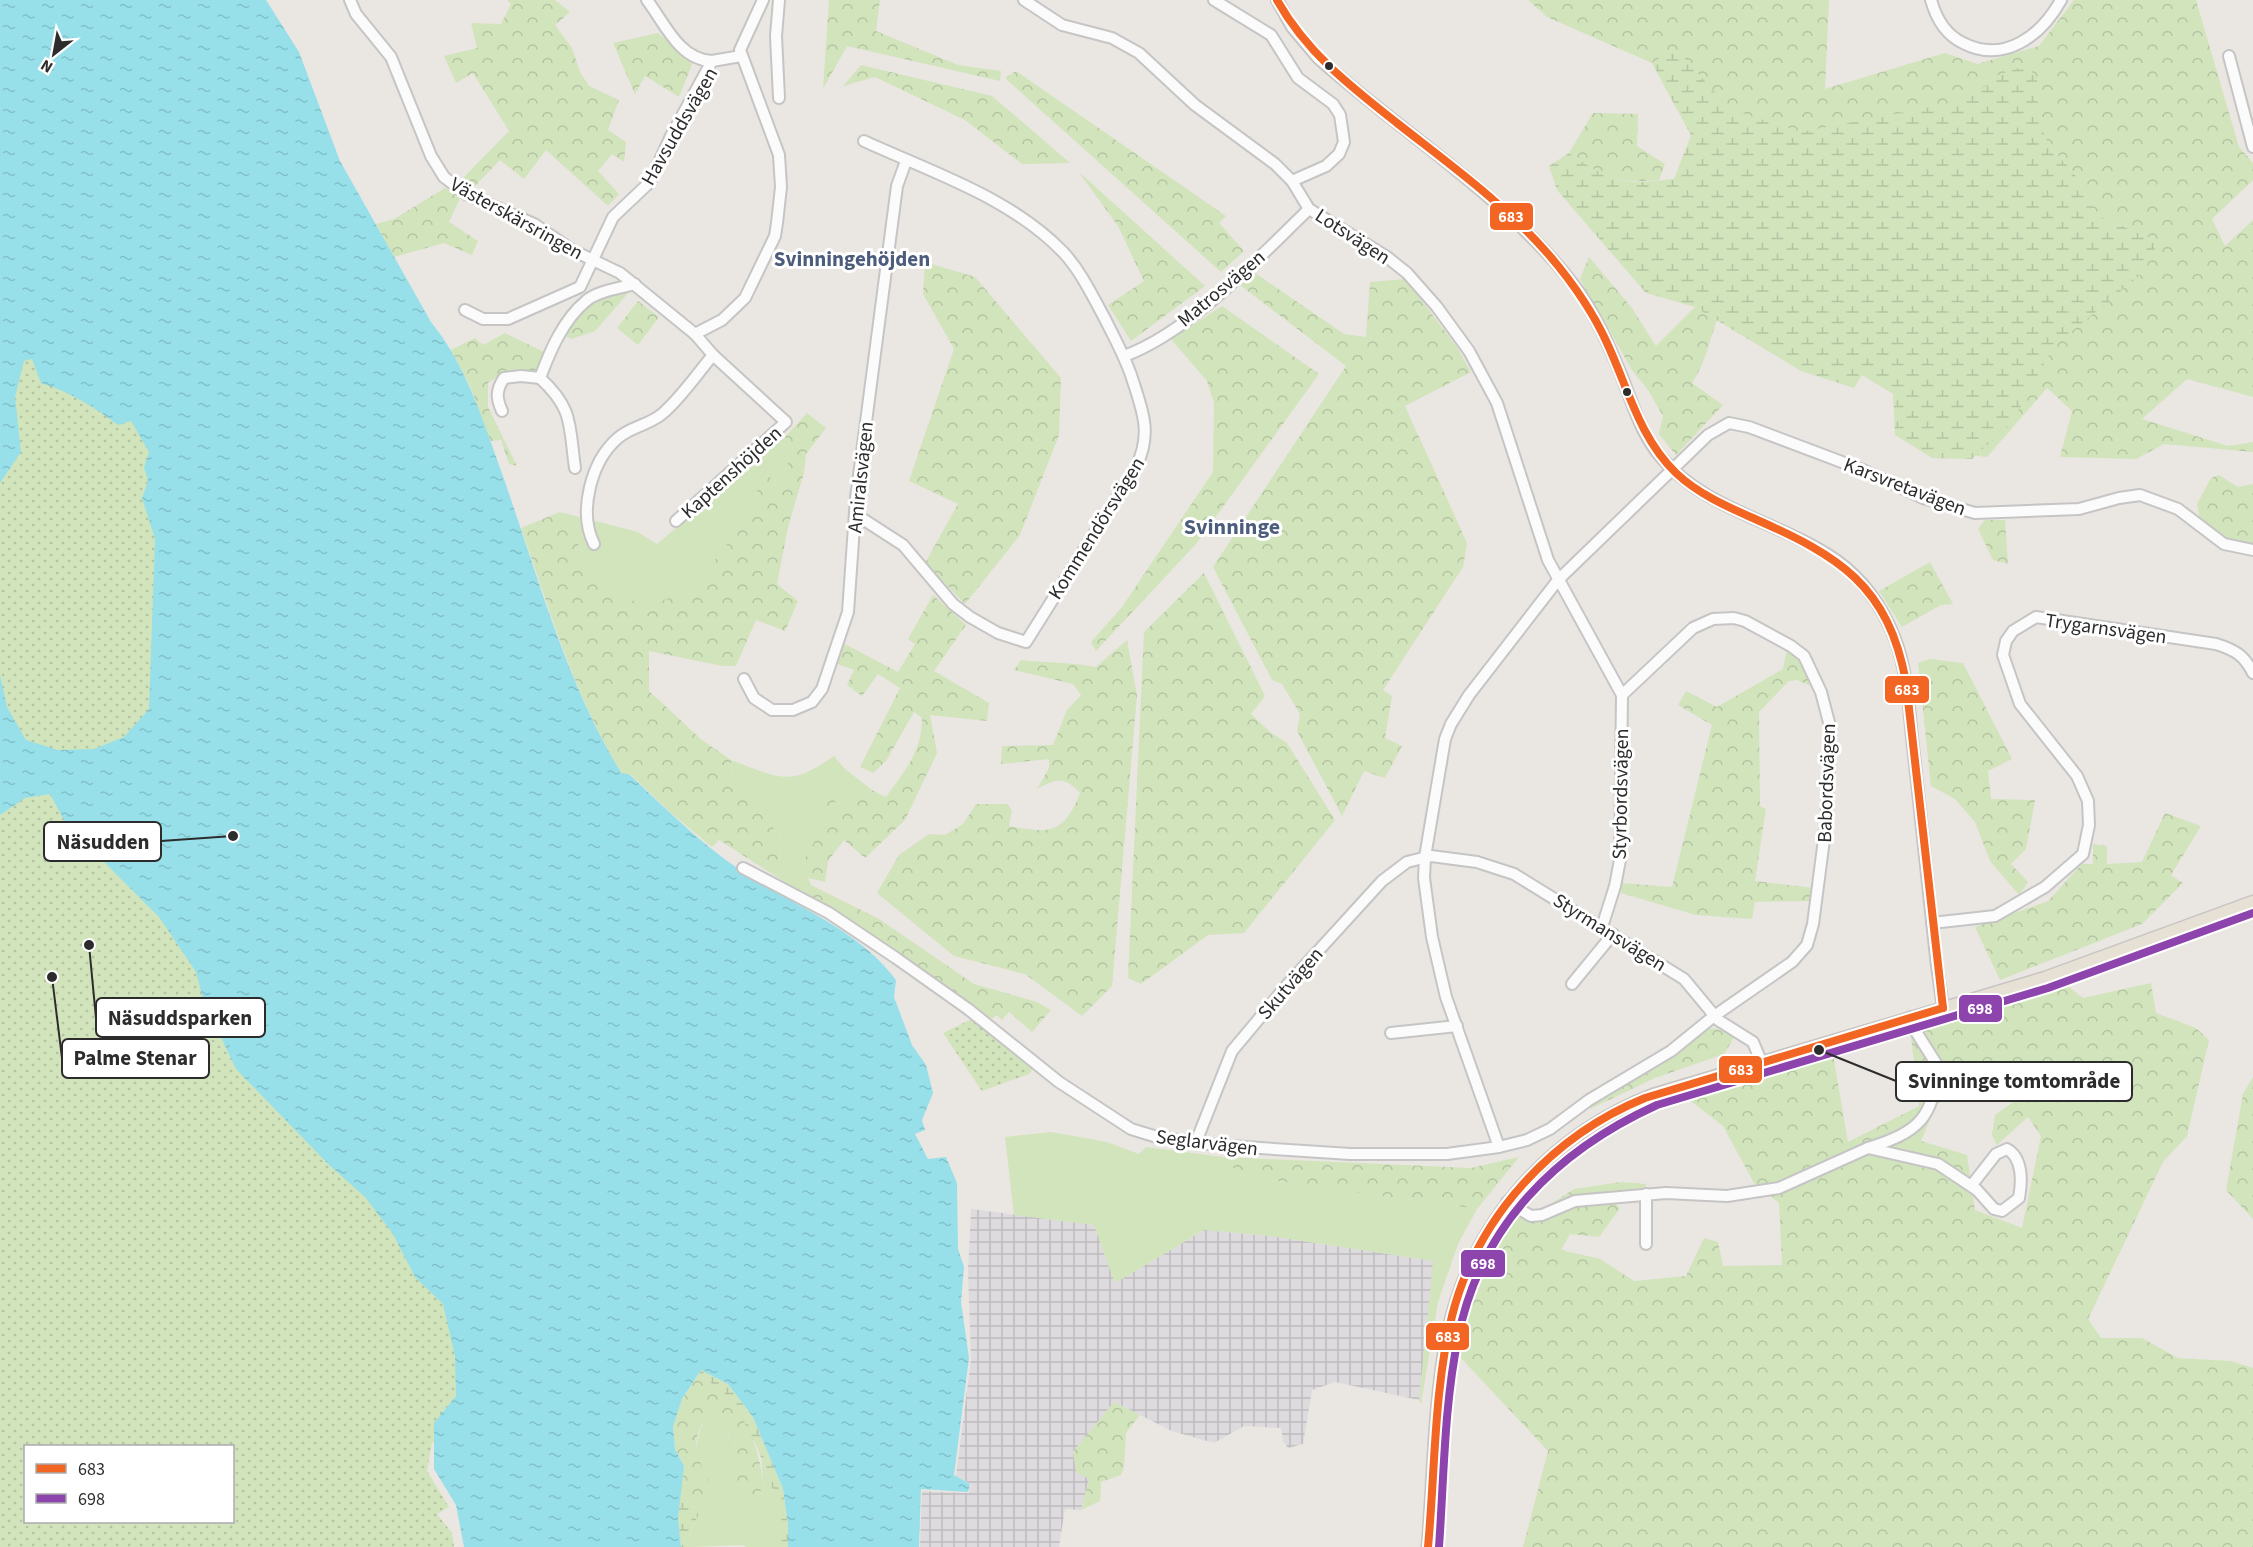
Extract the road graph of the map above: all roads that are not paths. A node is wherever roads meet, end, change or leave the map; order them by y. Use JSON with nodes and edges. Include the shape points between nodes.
{"nodes":[{"id":1,"x":350,"y":0,"type":"edge"},
{"id":2,"x":647,"y":0,"type":"edge"},
{"id":3,"x":764,"y":0,"type":"edge"},
{"id":4,"x":779,"y":0,"type":"edge"},
{"id":5,"x":1024,"y":0,"type":"edge"},
{"id":6,"x":1214,"y":0,"type":"edge"},
{"id":7,"x":1277,"y":0,"type":"edge"},
{"id":8,"x":1931,"y":0,"type":"edge"},
{"id":9,"x":2061,"y":0,"type":"edge"},
{"id":10,"x":1292,"y":27,"type":"junction"},
{"id":11,"x":1271,"y":35,"type":"junction"},
{"id":12,"x":741,"y":56,"type":"junction"},
{"id":13,"x":2229,"y":56,"type":"dead end"},
{"id":14,"x":712,"y":62,"type":"junction"},
{"id":15,"x":779,"y":98,"type":"dead end"},
{"id":16,"x":864,"y":141,"type":"dead end"},
{"id":17,"x":2253,"y":147,"type":"edge"},
{"id":18,"x":906,"y":161,"type":"junction"},
{"id":19,"x":1292,"y":181,"type":"junction"},
{"id":20,"x":1309,"y":209,"type":"junction"},
{"id":21,"x":594,"y":261,"type":"junction"},
{"id":22,"x":635,"y":284,"type":"junction"},
{"id":23,"x":465,"y":310,"type":"dead end"},
{"id":24,"x":695,"y":334,"type":"junction"},
{"id":25,"x":713,"y":355,"type":"junction"},
{"id":26,"x":1124,"y":356,"type":"junction"},
{"id":27,"x":540,"y":378,"type":"junction"},
{"id":28,"x":502,"y":411,"type":"dead end"},
{"id":29,"x":786,"y":422,"type":"joint"},
{"id":30,"x":575,"y":468,"type":"dead end"},
{"id":31,"x":1671,"y":468,"type":"junction"},
{"id":32,"x":855,"y":514,"type":"junction"},
{"id":33,"x":676,"y":521,"type":"dead end"},
{"id":34,"x":594,"y":544,"type":"dead end"},
{"id":35,"x":2253,"y":550,"type":"edge"},
{"id":36,"x":1558,"y":580,"type":"junction"},
{"id":37,"x":2253,"y":673,"type":"edge"},
{"id":38,"x":744,"y":679,"type":"dead end"},
{"id":39,"x":1622,"y":695,"type":"junction"},
{"id":40,"x":1425,"y":857,"type":"junction"},
{"id":41,"x":743,"y":868,"type":"dead end"},
{"id":42,"x":2253,"y":902,"type":"edge"},
{"id":43,"x":1932,"y":923,"type":"junction"},
{"id":44,"x":1602,"y":927,"type":"junction"},
{"id":45,"x":1613,"y":934,"type":"junction"},
{"id":46,"x":1572,"y":984,"type":"dead end"},
{"id":47,"x":1943,"y":1008,"type":"junction"},
{"id":48,"x":1714,"y":1016,"type":"junction"},
{"id":49,"x":1911,"y":1017,"type":"junction"},
{"id":50,"x":1457,"y":1026,"type":"junction"},
{"id":51,"x":1391,"y":1033,"type":"dead end"},
{"id":52,"x":1761,"y":1061,"type":"junction"},
{"id":53,"x":1196,"y":1142,"type":"junction"},
{"id":54,"x":1499,"y":1147,"type":"junction"},
{"id":55,"x":1868,"y":1148,"type":"junction"},
{"id":56,"x":1971,"y":1186,"type":"junction"},
{"id":57,"x":1646,"y":1194,"type":"junction"},
{"id":58,"x":1507,"y":1202,"type":"junction"},
{"id":59,"x":1646,"y":1244,"type":"dead end"},
{"id":60,"x":1428,"y":1547,"type":"edge"}],
"edges":[{"from":1,"to":21,"type":"street","name":"Västerskärsringen","via":[[356,14],[391,57],[431,156],[444,177],[458,189],[534,224]]},
{"from":2,"to":14,"type":"street","via":[[672,38],[698,58]]},
{"from":3,"to":12,"type":"street","via":[[741,46]]},
{"from":4,"to":15,"type":"street"},
{"from":5,"to":19,"type":"street","name":"Lotsvägen","via":[[1069,28],[1128,45],[1189,100],[1263,154]]},
{"from":6,"to":11,"type":"street"},
{"from":7,"to":10,"type":"street"},
{"from":8,"to":9,"type":"street","via":[[1952,36],[1977,49],[1993,51],[2010,48],[2028,38]]},
{"from":10,"to":11,"type":"street"},
{"from":10,"to":31,"type":"street","via":[[1332,71],[1520,225],[1552,258],[1592,313],[1641,427]]},
{"from":11,"to":19,"type":"street","via":[[1298,78],[1336,107],[1344,134],[1342,148],[1331,162]]},
{"from":12,"to":14,"type":"street","name":"Havsuddsvägen"},
{"from":12,"to":24,"type":"street","via":[[781,164],[776,230],[746,298],[722,320]]},
{"from":13,"to":17,"type":"street"},
{"from":14,"to":21,"type":"street","name":"Havsuddsvägen","via":[[670,136],[650,182],[614,217]]},
{"from":16,"to":18,"type":"street","name":"Kommendörsvägen"},
{"from":18,"to":26,"type":"street","name":"Kommendörsvägen","via":[[982,195],[1050,239],[1083,279]]},
{"from":18,"to":32,"type":"street","name":"Amiralsvägen","via":[[897,186]]},
{"from":19,"to":20,"type":"street","name":"Lotsvägen"},
{"from":20,"to":26,"type":"street","name":"Matrosvägen","via":[[1184,322]]},
{"from":20,"to":36,"type":"street","name":"Lotsvägen","via":[[1407,273],[1469,351],[1497,403],[1541,543]]},
{"from":21,"to":22,"type":"street","name":"Västerskärsringen"},
{"from":21,"to":23,"type":"street","name":"Havsuddsvägen","via":[[580,287],[508,319],[483,319]]},
{"from":22,"to":24,"type":"street","name":"Västerskärsringen"},
{"from":22,"to":27,"type":"street","via":[[586,300],[550,350]]},
{"from":24,"to":25,"type":"street","name":"Västerskärsringen"},
{"from":25,"to":29,"type":"street","name":"Västerskärsringen"},
{"from":25,"to":34,"type":"street","via":[[662,414],[619,436],[600,463],[588,503]]},
{"from":26,"to":32,"type":"street","name":"Kommendörsvägen","via":[[1145,423],[1144,450],[1026,642],[998,633],[964,613],[903,545]]},
{"from":27,"to":28,"type":"street","via":[[504,378],[497,400]]},
{"from":27,"to":30,"type":"street","via":[[558,394],[569,415]]},
{"from":29,"to":33,"type":"street","name":"Kaptenshöjden"},
{"from":31,"to":35,"type":"street","name":"Karsvretavägen","via":[[1708,435],[1729,423],[1863,470],[1923,498],[1975,513],[2079,509],[2140,495],[2178,509],[2224,544]]},
{"from":31,"to":36,"type":"street"},
{"from":31,"to":43,"type":"street","via":[[1706,496],[1822,551],[1850,571],[1880,606],[1896,642],[1905,682]]},
{"from":32,"to":38,"type":"street","name":"Amiralsvägen","via":[[848,612],[819,694],[800,708],[775,711],[759,702]]},
{"from":36,"to":39,"type":"street","name":"Lotsvägen"},
{"from":36,"to":40,"type":"street","via":[[1492,663],[1451,724],[1442,753]]},
{"from":37,"to":43,"type":"street","name":"Trygarnsvägen","via":[[2245,658],[2234,649],[2216,644],[2036,617],[2013,631],[2003,655],[2020,704],[2077,776],[2088,801],[2089,825],[2083,854],[2045,887],[1995,916]]},
{"from":39,"to":44,"type":"street","name":"Styrbordsvägen","via":[[1620,860]]},
{"from":39,"to":48,"type":"street","name":"Babordsvägen","via":[[1693,628],[1723,617],[1754,625],[1801,652],[1826,704],[1831,739],[1826,824],[1819,894],[1809,940],[1790,964]]},
{"from":40,"to":44,"type":"street","name":"Styrmansvägen","via":[[1477,862],[1506,870]]},
{"from":40,"to":50,"type":"street","via":[[1433,945]]},
{"from":40,"to":53,"type":"street","name":"Skutvägen","via":[[1400,866],[1382,881],[1242,1038],[1220,1076]]},
{"from":41,"to":53,"type":"street","name":"Seglarvägen","via":[[829,913],[896,958],[968,1009],[1059,1082],[1119,1122],[1145,1134]]},
{"from":42,"to":47,"type":"main road","via":[[2045,978]]},
{"from":43,"to":47,"type":"street"},
{"from":44,"to":45,"type":"street","name":"Styrmansvägen"},
{"from":45,"to":46,"type":"street"},
{"from":45,"to":48,"type":"street","name":"Styrmansvägen","via":[[1684,979]]},
{"from":47,"to":49,"type":"main road"},
{"from":48,"to":52,"type":"street","name":"Styrmansvägen","via":[[1748,1038]]},
{"from":48,"to":54,"type":"street","name":"Seglarvägen","via":[[1671,1051],[1589,1100],[1550,1129]]},
{"from":49,"to":52,"type":"main road"},
{"from":49,"to":55,"type":"street","via":[[1937,1065],[1931,1106],[1913,1128]]},
{"from":50,"to":51,"type":"street"},
{"from":50,"to":54,"type":"street"},
{"from":52,"to":58,"type":"main road","via":[[1653,1095],[1613,1113],[1557,1151]]},
{"from":53,"to":54,"type":"street","name":"Seglarvägen","via":[[1377,1155],[1448,1154]]},
{"from":55,"to":56,"type":"street","via":[[1938,1164]]},
{"from":55,"to":57,"type":"street","via":[[1779,1188],[1727,1196]]},
{"from":56,"to":56,"type":"street","via":[[1999,1151],[2012,1151],[2021,1187],[2019,1198],[2010,1206],[2001,1211],[1994,1209]]},
{"from":57,"to":58,"type":"street","via":[[1575,1201],[1531,1216]]},
{"from":57,"to":59,"type":"street"},
{"from":58,"to":60,"type":"main road","via":[[1470,1266],[1448,1336]]}]}
